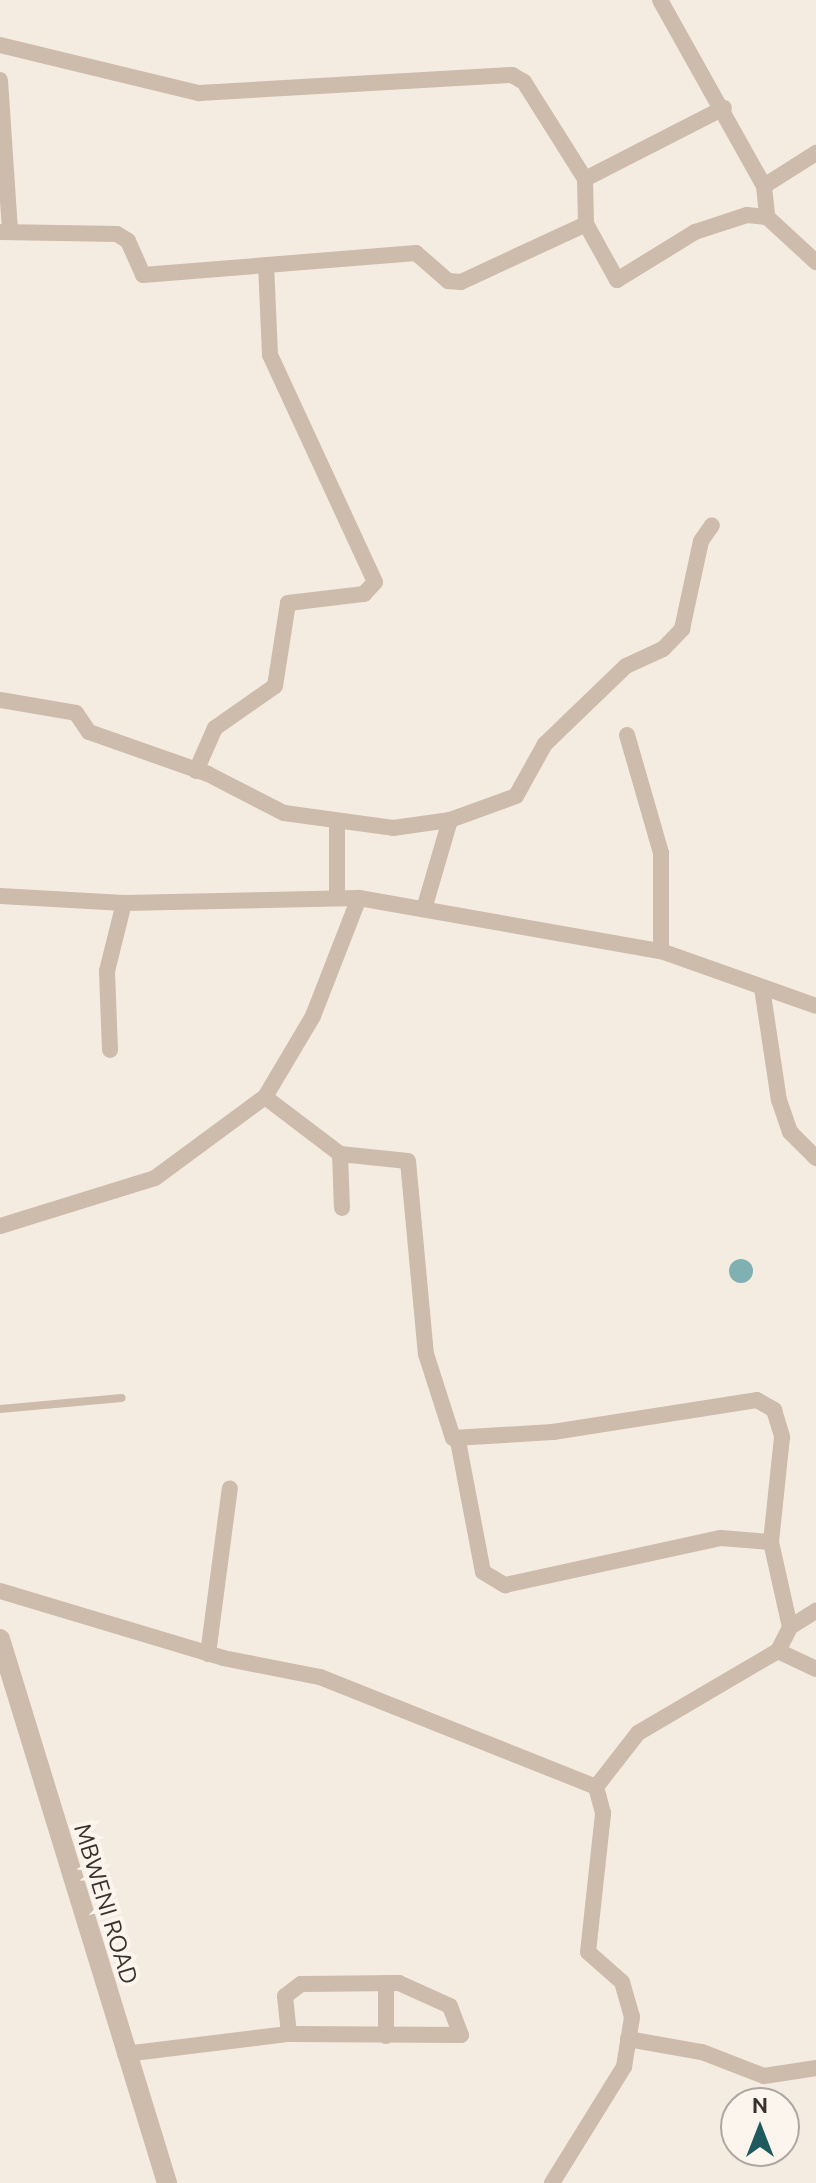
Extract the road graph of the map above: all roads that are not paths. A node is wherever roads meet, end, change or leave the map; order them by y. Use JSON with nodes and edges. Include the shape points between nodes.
{"nodes":[{"id":1,"x":660,"y":0,"type":"edge"},
{"id":2,"x":0,"y":45,"type":"edge"},
{"id":3,"x":0,"y":80,"type":"edge"},
{"id":4,"x":724,"y":108,"type":"junction"},
{"id":5,"x":816,"y":153,"type":"edge"},
{"id":6,"x":585,"y":179,"type":"junction"},
{"id":7,"x":764,"y":186,"type":"junction"},
{"id":8,"x":767,"y":217,"type":"junction"},
{"id":9,"x":586,"y":224,"type":"junction"},
{"id":10,"x":5,"y":232,"type":"edge"},
{"id":11,"x":816,"y":262,"type":"edge"},
{"id":12,"x":266,"y":265,"type":"junction"},
{"id":13,"x":712,"y":525,"type":"dead end"},
{"id":14,"x":0,"y":700,"type":"edge"},
{"id":15,"x":627,"y":735,"type":"dead end"},
{"id":16,"x":196,"y":771,"type":"junction"},
{"id":17,"x":450,"y":820,"type":"junction"},
{"id":18,"x":337,"y":822,"type":"junction"},
{"id":19,"x":337,"y":895,"type":"junction"},
{"id":20,"x":0,"y":896,"type":"edge"},
{"id":21,"x":359,"y":898,"type":"junction"},
{"id":22,"x":124,"y":903,"type":"junction"},
{"id":23,"x":424,"y":909,"type":"junction"},
{"id":24,"x":661,"y":951,"type":"junction"},
{"id":25,"x":762,"y":988,"type":"junction"},
{"id":26,"x":816,"y":1006,"type":"edge"},
{"id":27,"x":110,"y":1050,"type":"dead end"},
{"id":28,"x":265,"y":1097,"type":"junction"},
{"id":29,"x":340,"y":1154,"type":"junction"},
{"id":30,"x":816,"y":1158,"type":"edge"},
{"id":31,"x":342,"y":1208,"type":"dead end"},
{"id":32,"x":0,"y":1226,"type":"edge"},
{"id":33,"x":122,"y":1398,"type":"dead end"},
{"id":34,"x":0,"y":1409,"type":"edge"},
{"id":35,"x":458,"y":1441,"type":"junction"},
{"id":36,"x":230,"y":1488,"type":"dead end"},
{"id":37,"x":771,"y":1542,"type":"junction"},
{"id":38,"x":0,"y":1591,"type":"edge"},
{"id":39,"x":816,"y":1611,"type":"edge"},
{"id":40,"x":790,"y":1627,"type":"junction"},
{"id":41,"x":0,"y":1639,"type":"edge"},
{"id":42,"x":778,"y":1651,"type":"junction"},
{"id":43,"x":208,"y":1654,"type":"junction"},
{"id":44,"x":816,"y":1669,"type":"edge"},
{"id":45,"x":596,"y":1787,"type":"junction"},
{"id":46,"x":386,"y":1983,"type":"junction"},
{"id":47,"x":289,"y":2034,"type":"junction"},
{"id":48,"x":386,"y":2036,"type":"junction"},
{"id":49,"x":628,"y":2039,"type":"junction"},
{"id":50,"x":125,"y":2054,"type":"junction"},
{"id":51,"x":816,"y":2068,"type":"edge"},
{"id":52,"x":167,"y":2183,"type":"edge"},
{"id":53,"x":552,"y":2183,"type":"edge"}],
"edges":[{"from":1,"to":4,"type":"street"},
{"from":2,"to":6,"type":"street","via":[[199,93],[512,75],[524,82]]},
{"from":3,"to":10,"type":"street"},
{"from":4,"to":6,"type":"street"},
{"from":4,"to":7,"type":"street"},
{"from":5,"to":7,"type":"street"},
{"from":6,"to":9,"type":"street"},
{"from":7,"to":8,"type":"street"},
{"from":8,"to":9,"type":"street","via":[[747,215],[695,232],[617,280]]},
{"from":8,"to":11,"type":"street"},
{"from":9,"to":12,"type":"street","via":[[461,282],[448,281],[416,253]]},
{"from":10,"to":12,"type":"street","via":[[117,234],[128,241],[143,275]]},
{"from":12,"to":16,"type":"street","via":[[270,355],[375,582],[364,594],[288,603],[275,686],[215,728]]},
{"from":13,"to":17,"type":"street","via":[[704,529],[682,629],[663,649],[626,666],[545,744],[516,796]]},
{"from":14,"to":16,"type":"street","via":[[76,713],[89,732]]},
{"from":15,"to":24,"type":"street","via":[[661,853]]},
{"from":16,"to":18,"type":"street","via":[[284,813]]},
{"from":17,"to":18,"type":"street","via":[[393,828]]},
{"from":17,"to":23,"type":"street"},
{"from":18,"to":19,"type":"street"},
{"from":19,"to":21,"type":"street"},
{"from":19,"to":22,"type":"street"},
{"from":20,"to":22,"type":"street"},
{"from":21,"to":23,"type":"street"},
{"from":21,"to":28,"type":"street","via":[[313,1016]]},
{"from":22,"to":27,"type":"street","via":[[107,971]]},
{"from":23,"to":24,"type":"street"},
{"from":24,"to":25,"type":"street"},
{"from":25,"to":26,"type":"street"},
{"from":25,"to":30,"type":"street","via":[[779,1100],[790,1132]]},
{"from":28,"to":29,"type":"street"},
{"from":28,"to":32,"type":"street","via":[[155,1178]]},
{"from":29,"to":31,"type":"street"},
{"from":29,"to":35,"type":"street","via":[[408,1161],[426,1354]]},
{"from":33,"to":34,"type":"lane"},
{"from":35,"to":37,"type":"street","via":[[483,1572],[505,1585],[721,1538]]},
{"from":35,"to":37,"type":"street","via":[[757,1400],[774,1410],[782,1437]]},
{"from":36,"to":43,"type":"street"},
{"from":37,"to":40,"type":"street"},
{"from":38,"to":43,"type":"street"},
{"from":39,"to":40,"type":"street"},
{"from":40,"to":42,"type":"street"},
{"from":41,"to":50,"type":"street","name":"MBWENI ROAD"},
{"from":42,"to":44,"type":"street"},
{"from":42,"to":45,"type":"street","via":[[638,1733]]},
{"from":43,"to":45,"type":"street","via":[[320,1677]]},
{"from":45,"to":49,"type":"street","via":[[603,1813],[588,1952],[622,1982],[632,2017]]},
{"from":46,"to":47,"type":"street","via":[[289,1990],[283,2008]]},
{"from":46,"to":48,"type":"street"},
{"from":46,"to":48,"type":"street","via":[[420,1989],[450,2006],[461,2035]]},
{"from":47,"to":48,"type":"street"},
{"from":47,"to":50,"type":"street"},
{"from":49,"to":51,"type":"street","via":[[702,2052],[764,2076]]},
{"from":49,"to":53,"type":"street","via":[[624,2067]]},
{"from":50,"to":52,"type":"street","name":"MBWENI ROAD"}]}
